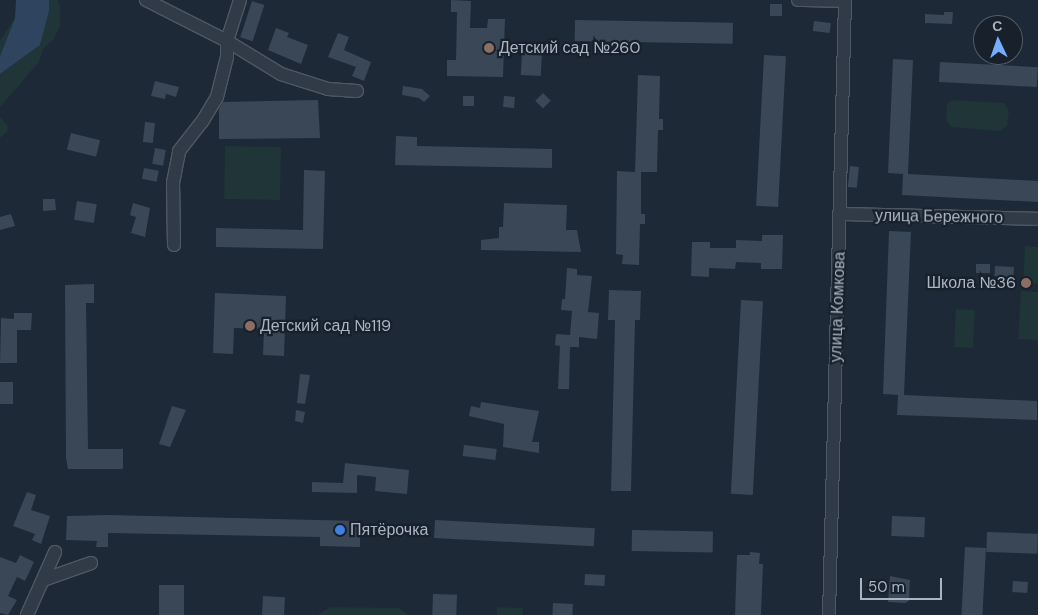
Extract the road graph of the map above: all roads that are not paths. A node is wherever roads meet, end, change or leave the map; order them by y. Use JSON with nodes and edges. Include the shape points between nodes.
{"nodes":[{"id":1,"x":146,"y":0,"type":"edge"},
{"id":2,"x":240,"y":0,"type":"edge"},
{"id":3,"x":798,"y":0,"type":"edge"},
{"id":4,"x":845,"y":0,"type":"edge"},
{"id":5,"x":227,"y":41,"type":"junction"},
{"id":6,"x":357,"y":91,"type":"dead end"},
{"id":7,"x":840,"y":214,"type":"junction"},
{"id":8,"x":1038,"y":219,"type":"edge"},
{"id":9,"x":174,"y":245,"type":"dead end"},
{"id":10,"x":55,"y":552,"type":"dead end"},
{"id":11,"x":90,"y":563,"type":"dead end"},
{"id":12,"x":43,"y":580,"type":"junction"},
{"id":13,"x":27,"y":615,"type":"edge"},
{"id":14,"x":829,"y":615,"type":"edge"}],
"edges":[{"from":1,"to":5,"type":"street"},
{"from":2,"to":5,"type":"street"},
{"from":3,"to":4,"type":"street"},
{"from":4,"to":7,"type":"street","name":"улица Комкова"},
{"from":5,"to":6,"type":"street","via":[[281,74],[328,89]]},
{"from":5,"to":9,"type":"street","via":[[227,57],[217,97],[179,151],[173,183]]},
{"from":7,"to":8,"type":"street","name":"улица Бережного"},
{"from":7,"to":14,"type":"street","name":"улица Комкова"},
{"from":10,"to":12,"type":"street"},
{"from":11,"to":12,"type":"street"},
{"from":12,"to":13,"type":"street"}]}
